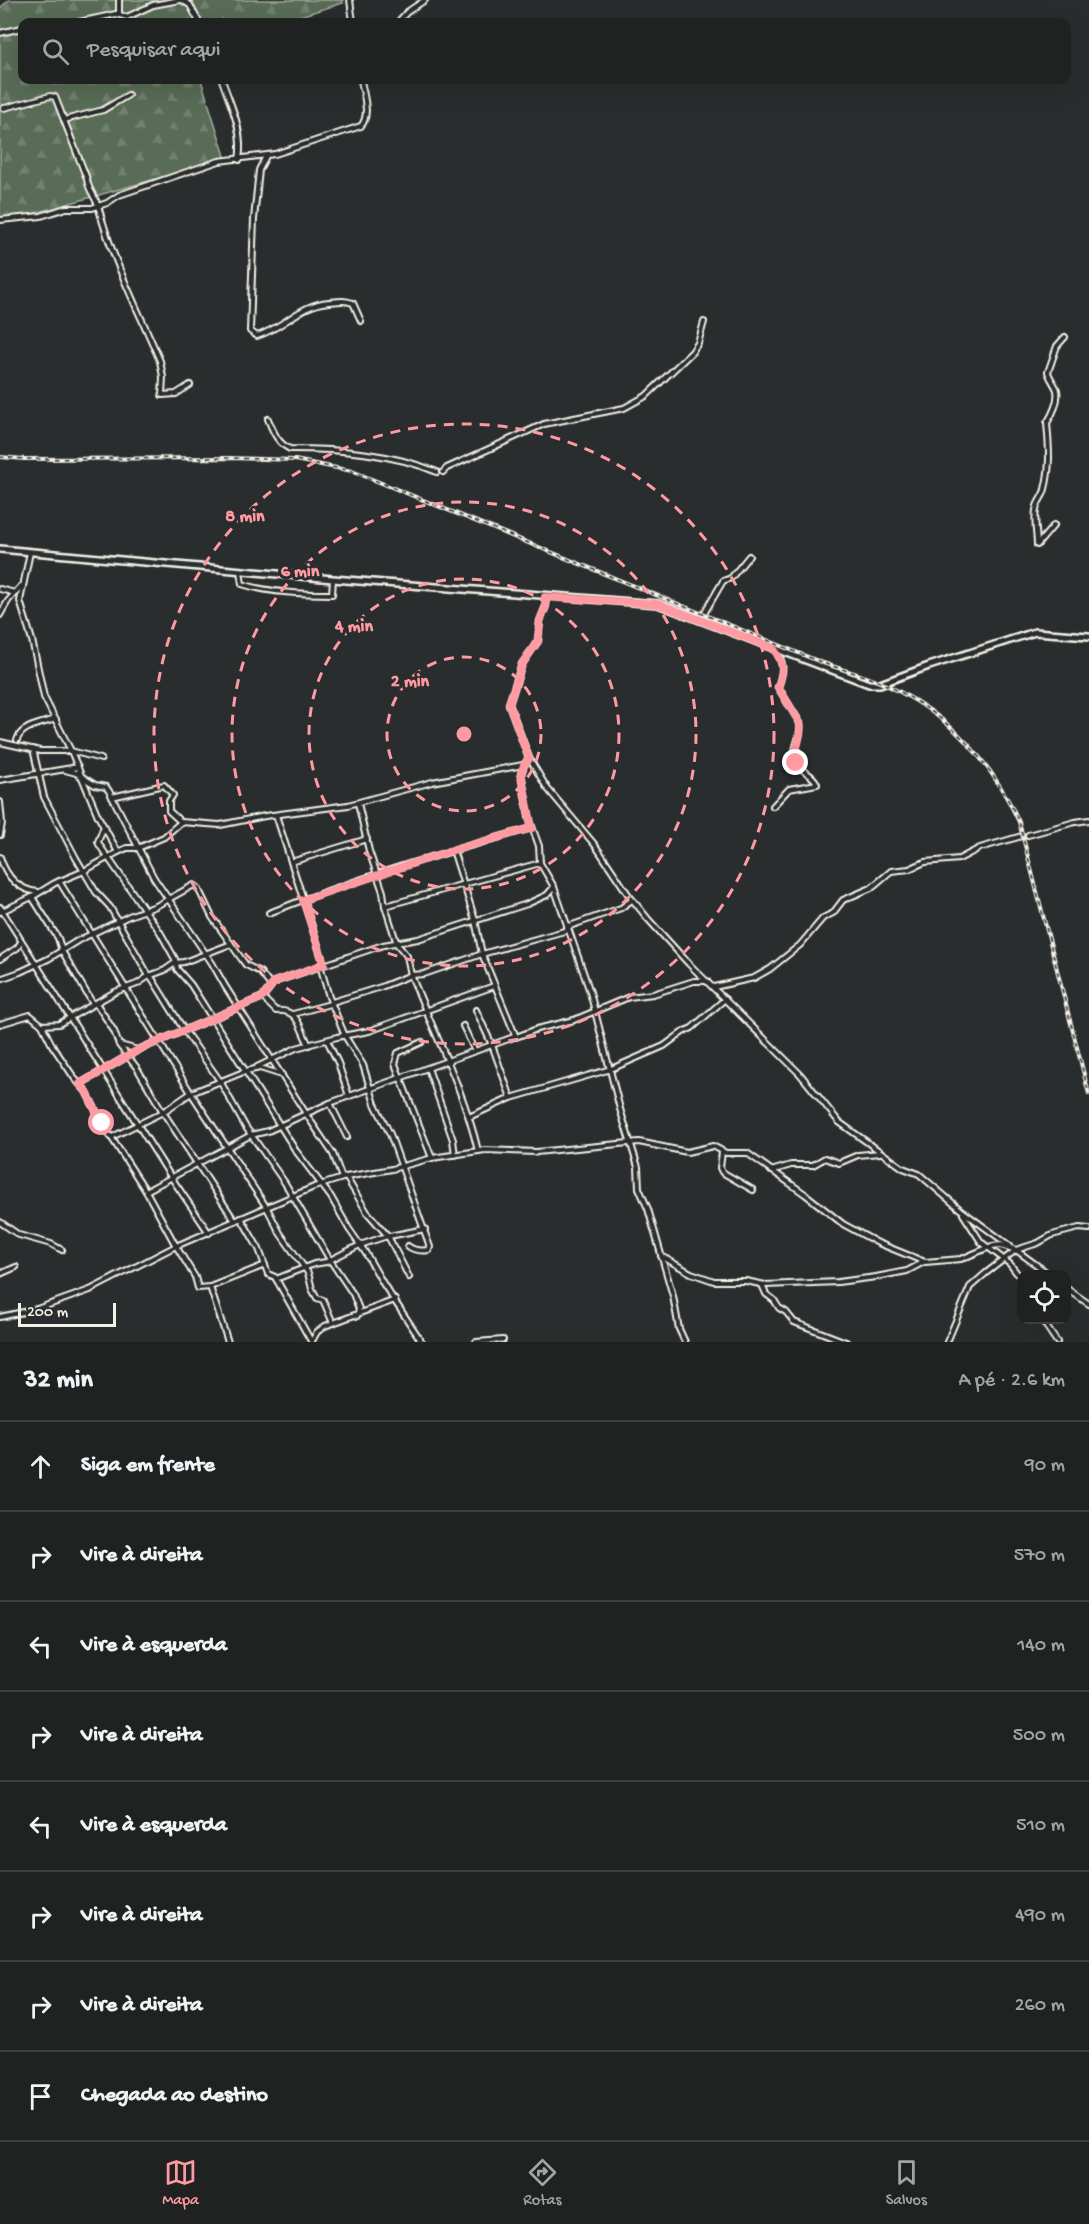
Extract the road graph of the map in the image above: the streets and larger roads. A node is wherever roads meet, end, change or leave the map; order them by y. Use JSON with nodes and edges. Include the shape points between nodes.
{"nodes":[{"id":1,"x":119,"y":0,"type":"edge"},
{"id":2,"x":181,"y":0,"type":"edge"},
{"id":3,"x":350,"y":0,"type":"edge"},
{"id":4,"x":425,"y":0,"type":"edge"},
{"id":5,"x":119,"y":14,"type":"junction"},
{"id":6,"x":99,"y":18,"type":"edge"},
{"id":7,"x":197,"y":18,"type":"edge"},
{"id":8,"x":352,"y":18,"type":"edge"},
{"id":9,"x":402,"y":18,"type":"edge"},
{"id":10,"x":18,"y":29,"type":"edge"},
{"id":11,"x":0,"y":33,"type":"edge"},
{"id":12,"x":223,"y":84,"type":"edge"},
{"id":13,"x":362,"y":84,"type":"edge"},
{"id":14,"x":128,"y":95,"type":"dead end"},
{"id":15,"x":4,"y":108,"type":"dead end"},
{"id":16,"x":64,"y":120,"type":"junction"},
{"id":17,"x":266,"y":156,"type":"junction"},
{"id":18,"x":239,"y":160,"type":"junction"},
{"id":19,"x":99,"y":206,"type":"junction"},
{"id":20,"x":0,"y":220,"type":"edge"},
{"id":21,"x":362,"y":321,"type":"dead end"},
{"id":22,"x":704,"y":322,"type":"dead end"},
{"id":23,"x":1065,"y":337,"type":"dead end"},
{"id":24,"x":189,"y":385,"type":"dead end"},
{"id":25,"x":268,"y":419,"type":"dead end"},
{"id":26,"x":437,"y":472,"type":"dead end"},
{"id":27,"x":443,"y":472,"type":"dead end"},
{"id":28,"x":1054,"y":525,"type":"dead end"},
{"id":29,"x":0,"y":549,"type":"edge"},
{"id":30,"x":30,"y":552,"type":"junction"},
{"id":31,"x":749,"y":556,"type":"dead end"},
{"id":32,"x":240,"y":571,"type":"junction"},
{"id":33,"x":333,"y":579,"type":"junction"},
{"id":34,"x":22,"y":585,"type":"junction"},
{"id":35,"x":0,"y":589,"type":"edge"},
{"id":36,"x":15,"y":593,"type":"junction"},
{"id":37,"x":545,"y":597,"type":"junction"},
{"id":38,"x":705,"y":612,"type":"dead end"},
{"id":39,"x":0,"y":615,"type":"edge"},
{"id":40,"x":1089,"y":636,"type":"edge"},
{"id":41,"x":773,"y":648,"type":"junction"},
{"id":42,"x":56,"y":719,"type":"junction"},
{"id":43,"x":17,"y":740,"type":"dead end"},
{"id":44,"x":0,"y":742,"type":"edge"},
{"id":45,"x":33,"y":749,"type":"junction"},
{"id":46,"x":71,"y":751,"type":"junction"},
{"id":47,"x":102,"y":759,"type":"dead end"},
{"id":48,"x":529,"y":759,"type":"junction"},
{"id":49,"x":524,"y":765,"type":"junction"},
{"id":50,"x":78,"y":767,"type":"junction"},
{"id":51,"x":65,"y":770,"type":"junction"},
{"id":52,"x":38,"y":774,"type":"junction"},
{"id":53,"x":82,"y":776,"type":"junction"},
{"id":54,"x":0,"y":780,"type":"edge"},
{"id":55,"x":112,"y":797,"type":"junction"},
{"id":56,"x":0,"y":802,"type":"edge"},
{"id":57,"x":357,"y":803,"type":"junction"},
{"id":58,"x":773,"y":806,"type":"dead end"},
{"id":59,"x":276,"y":815,"type":"junction"},
{"id":60,"x":1089,"y":820,"type":"edge"},
{"id":61,"x":182,"y":822,"type":"junction"},
{"id":62,"x":104,"y":826,"type":"junction"},
{"id":63,"x":532,"y":828,"type":"junction"},
{"id":64,"x":1028,"y":834,"type":"dead end"},
{"id":65,"x":0,"y":835,"type":"edge"},
{"id":66,"x":1022,"y":836,"type":"dead end"},
{"id":67,"x":367,"y":839,"type":"junction"},
{"id":68,"x":138,"y":848,"type":"junction"},
{"id":69,"x":453,"y":850,"type":"junction"},
{"id":70,"x":118,"y":852,"type":"junction"},
{"id":71,"x":0,"y":857,"type":"edge"},
{"id":72,"x":108,"y":858,"type":"junction"},
{"id":73,"x":291,"y":862,"type":"junction"},
{"id":74,"x":540,"y":863,"type":"junction"},
{"id":75,"x":84,"y":871,"type":"junction"},
{"id":76,"x":378,"y":875,"type":"junction"},
{"id":77,"x":59,"y":881,"type":"junction"},
{"id":78,"x":464,"y":884,"type":"junction"},
{"id":79,"x":554,"y":887,"type":"junction"},
{"id":80,"x":39,"y":892,"type":"junction"},
{"id":81,"x":32,"y":897,"type":"junction"},
{"id":82,"x":169,"y":899,"type":"junction"},
{"id":83,"x":303,"y":900,"type":"junction"},
{"id":84,"x":632,"y":900,"type":"junction"},
{"id":85,"x":385,"y":906,"type":"junction"},
{"id":86,"x":1,"y":910,"type":"edge"},
{"id":87,"x":145,"y":911,"type":"junction"},
{"id":88,"x":269,"y":913,"type":"dead end"},
{"id":89,"x":475,"y":920,"type":"junction"},
{"id":90,"x":118,"y":923,"type":"junction"},
{"id":91,"x":568,"y":928,"type":"junction"},
{"id":92,"x":92,"y":934,"type":"junction"},
{"id":93,"x":21,"y":942,"type":"junction"},
{"id":94,"x":231,"y":944,"type":"junction"},
{"id":95,"x":397,"y":944,"type":"junction"},
{"id":96,"x":62,"y":951,"type":"junction"},
{"id":97,"x":205,"y":953,"type":"junction"},
{"id":98,"x":482,"y":954,"type":"junction"},
{"id":99,"x":0,"y":959,"type":"edge"},
{"id":100,"x":175,"y":963,"type":"junction"},
{"id":101,"x":36,"y":964,"type":"junction"},
{"id":102,"x":322,"y":965,"type":"junction"},
{"id":103,"x":411,"y":975,"type":"junction"},
{"id":104,"x":149,"y":976,"type":"junction"},
{"id":105,"x":0,"y":979,"type":"edge"},
{"id":106,"x":708,"y":981,"type":"junction"},
{"id":107,"x":271,"y":986,"type":"junction"},
{"id":108,"x":494,"y":986,"type":"junction"},
{"id":109,"x":714,"y":987,"type":"junction"},
{"id":110,"x":127,"y":989,"type":"junction"},
{"id":111,"x":262,"y":997,"type":"junction"},
{"id":112,"x":725,"y":999,"type":"junction"},
{"id":113,"x":332,"y":1002,"type":"junction"},
{"id":114,"x":95,"y":1004,"type":"junction"},
{"id":115,"x":238,"y":1007,"type":"junction"},
{"id":116,"x":426,"y":1009,"type":"junction"},
{"id":117,"x":476,"y":1010,"type":"dead end"},
{"id":118,"x":596,"y":1011,"type":"junction"},
{"id":119,"x":293,"y":1014,"type":"junction"},
{"id":120,"x":70,"y":1017,"type":"junction"},
{"id":121,"x":211,"y":1019,"type":"junction"},
{"id":122,"x":0,"y":1024,"type":"edge"},
{"id":123,"x":42,"y":1025,"type":"junction"},
{"id":124,"x":463,"y":1026,"type":"dead end"},
{"id":125,"x":184,"y":1030,"type":"junction"},
{"id":126,"x":345,"y":1036,"type":"junction"},
{"id":127,"x":514,"y":1036,"type":"junction"},
{"id":128,"x":327,"y":1040,"type":"junction"},
{"id":129,"x":160,"y":1041,"type":"junction"},
{"id":130,"x":422,"y":1042,"type":"dead end"},
{"id":131,"x":119,"y":1045,"type":"junction"},
{"id":132,"x":309,"y":1045,"type":"junction"},
{"id":133,"x":492,"y":1045,"type":"junction"},
{"id":134,"x":138,"y":1050,"type":"junction"},
{"id":135,"x":475,"y":1051,"type":"junction"},
{"id":136,"x":127,"y":1055,"type":"junction"},
{"id":137,"x":272,"y":1059,"type":"junction"},
{"id":138,"x":447,"y":1062,"type":"junction"},
{"id":139,"x":257,"y":1067,"type":"junction"},
{"id":140,"x":428,"y":1068,"type":"junction"},
{"id":141,"x":611,"y":1069,"type":"junction"},
{"id":142,"x":104,"y":1070,"type":"junction"},
{"id":143,"x":246,"y":1071,"type":"junction"},
{"id":144,"x":282,"y":1076,"type":"junction"},
{"id":145,"x":399,"y":1078,"type":"junction"},
{"id":146,"x":220,"y":1081,"type":"junction"},
{"id":147,"x":80,"y":1084,"type":"junction"},
{"id":148,"x":369,"y":1089,"type":"junction"},
{"id":149,"x":191,"y":1093,"type":"junction"},
{"id":150,"x":350,"y":1096,"type":"junction"},
{"id":151,"x":511,"y":1098,"type":"junction"},
{"id":152,"x":330,"y":1102,"type":"junction"},
{"id":153,"x":162,"y":1112,"type":"junction"},
{"id":154,"x":306,"y":1113,"type":"junction"},
{"id":155,"x":469,"y":1117,"type":"junction"},
{"id":156,"x":138,"y":1123,"type":"junction"},
{"id":157,"x":281,"y":1125,"type":"junction"},
{"id":158,"x":251,"y":1135,"type":"junction"},
{"id":159,"x":112,"y":1137,"type":"junction"},
{"id":160,"x":347,"y":1137,"type":"dead end"},
{"id":161,"x":630,"y":1142,"type":"junction"},
{"id":162,"x":226,"y":1147,"type":"junction"},
{"id":163,"x":478,"y":1151,"type":"junction"},
{"id":164,"x":722,"y":1152,"type":"junction"},
{"id":165,"x":881,"y":1153,"type":"junction"},
{"id":166,"x":455,"y":1155,"type":"junction"},
{"id":167,"x":432,"y":1158,"type":"junction"},
{"id":168,"x":196,"y":1163,"type":"junction"},
{"id":169,"x":402,"y":1165,"type":"junction"},
{"id":170,"x":770,"y":1171,"type":"junction"},
{"id":171,"x":171,"y":1177,"type":"junction"},
{"id":172,"x":344,"y":1178,"type":"junction"},
{"id":173,"x":322,"y":1185,"type":"junction"},
{"id":174,"x":753,"y":1190,"type":"dead end"},
{"id":175,"x":146,"y":1191,"type":"junction"},
{"id":176,"x":292,"y":1197,"type":"junction"},
{"id":177,"x":267,"y":1208,"type":"junction"},
{"id":178,"x":961,"y":1210,"type":"junction"},
{"id":179,"x":241,"y":1218,"type":"junction"},
{"id":180,"x":235,"y":1221,"type":"junction"},
{"id":181,"x":0,"y":1222,"type":"edge"},
{"id":182,"x":425,"y":1229,"type":"junction"},
{"id":183,"x":1089,"y":1229,"type":"edge"},
{"id":184,"x":209,"y":1233,"type":"junction"},
{"id":185,"x":388,"y":1236,"type":"junction"},
{"id":186,"x":360,"y":1245,"type":"junction"},
{"id":187,"x":176,"y":1246,"type":"junction"},
{"id":188,"x":408,"y":1246,"type":"dead end"},
{"id":189,"x":986,"y":1247,"type":"junction"},
{"id":190,"x":62,"y":1250,"type":"dead end"},
{"id":191,"x":1016,"y":1250,"type":"junction"},
{"id":192,"x":661,"y":1257,"type":"junction"},
{"id":193,"x":330,"y":1260,"type":"junction"},
{"id":194,"x":1004,"y":1260,"type":"junction"},
{"id":195,"x":925,"y":1262,"type":"junction"},
{"id":196,"x":265,"y":1265,"type":"junction"},
{"id":197,"x":16,"y":1267,"type":"dead end"},
{"id":198,"x":304,"y":1268,"type":"junction"},
{"id":199,"x":1042,"y":1270,"type":"edge"},
{"id":200,"x":1017,"y":1273,"type":"edge"},
{"id":201,"x":0,"y":1274,"type":"edge"},
{"id":202,"x":409,"y":1277,"type":"dead end"},
{"id":203,"x":276,"y":1279,"type":"junction"},
{"id":204,"x":762,"y":1285,"type":"junction"},
{"id":205,"x":210,"y":1287,"type":"junction"},
{"id":206,"x":1071,"y":1291,"type":"edge"},
{"id":207,"x":395,"y":1300,"type":"junction"},
{"id":208,"x":1089,"y":1304,"type":"edge"},
{"id":209,"x":357,"y":1316,"type":"junction"},
{"id":210,"x":0,"y":1317,"type":"edge"},
{"id":211,"x":333,"y":1323,"type":"junction"},
{"id":212,"x":1045,"y":1324,"type":"edge"},
{"id":213,"x":503,"y":1340,"type":"dead end"},
{"id":214,"x":312,"y":1341,"type":"edge"},
{"id":215,"x":228,"y":1342,"type":"edge"},
{"id":216,"x":422,"y":1342,"type":"edge"},
{"id":217,"x":476,"y":1342,"type":"edge"},
{"id":218,"x":685,"y":1342,"type":"edge"},
{"id":219,"x":846,"y":1342,"type":"edge"},
{"id":220,"x":947,"y":1342,"type":"edge"},
{"id":221,"x":1057,"y":1342,"type":"edge"}],
"edges":[{"from":1,"to":5,"type":"street"},
{"from":2,"to":5,"type":"street","via":[[153,5],[127,17]]},
{"from":2,"to":7,"type":"street","via":[[190,5]]},
{"from":3,"to":8,"type":"street"},
{"from":4,"to":9,"type":"street"},
{"from":5,"to":6,"type":"street"},
{"from":10,"to":11,"type":"street"},
{"from":12,"to":18,"type":"street","via":[[238,124],[242,146]]},
{"from":13,"to":17,"type":"street","via":[[364,124]]},
{"from":14,"to":16,"type":"street","via":[[103,110]]},
{"from":15,"to":16,"type":"street","via":[[52,95]]},
{"from":16,"to":19,"type":"street","via":[[87,185]]},
{"from":17,"to":18,"type":"street"},
{"from":17,"to":21,"type":"street","via":[[259,170],[253,228],[250,331],[257,336],[264,334],[300,310],[340,300],[353,303]]},
{"from":18,"to":19,"type":"street","via":[[212,163],[118,195]]},
{"from":19,"to":20,"type":"street"},
{"from":19,"to":24,"type":"street","via":[[110,249],[160,361],[164,377],[162,395],[176,394]]},
{"from":22,"to":27,"type":"street","via":[[695,348],[637,403],[544,424]]},
{"from":23,"to":28,"type":"street","via":[[1057,346],[1048,372],[1057,398],[1047,423],[1050,468],[1044,493],[1036,506],[1037,545]]},
{"from":25,"to":26,"type":"street","via":[[275,437],[290,449],[355,452]]},
{"from":29,"to":30,"type":"street"},
{"from":30,"to":32,"type":"street"},
{"from":30,"to":34,"type":"street"},
{"from":31,"to":38,"type":"street","via":[[731,578],[723,581]]},
{"from":32,"to":33,"type":"street"},
{"from":32,"to":33,"type":"street","via":[[242,584],[300,594],[332,594]]},
{"from":33,"to":37,"type":"street"},
{"from":34,"to":36,"type":"street"},
{"from":34,"to":42,"type":"street","via":[[21,608],[44,697]]},
{"from":35,"to":36,"type":"street"},
{"from":36,"to":39,"type":"street"},
{"from":37,"to":41,"type":"street","via":[[658,604]]},
{"from":37,"to":48,"type":"street","via":[[538,641],[522,664],[509,704]]},
{"from":40,"to":41,"type":"street","via":[[1035,632],[880,684],[854,680]]},
{"from":41,"to":58,"type":"street","via":[[784,669],[778,687],[800,723],[796,763],[817,784],[789,789]]},
{"from":42,"to":43,"type":"street","via":[[25,730]]},
{"from":42,"to":46,"type":"street"},
{"from":44,"to":45,"type":"street"},
{"from":45,"to":46,"type":"street"},
{"from":45,"to":52,"type":"street"},
{"from":46,"to":47,"type":"street"},
{"from":46,"to":50,"type":"street"},
{"from":48,"to":49,"type":"street"},
{"from":48,"to":84,"type":"street"},
{"from":49,"to":57,"type":"street","via":[[432,782]]},
{"from":49,"to":63,"type":"street","via":[[521,774]]},
{"from":50,"to":51,"type":"street"},
{"from":50,"to":53,"type":"street"},
{"from":51,"to":52,"type":"street"},
{"from":51,"to":53,"type":"street"},
{"from":52,"to":54,"type":"street"},
{"from":52,"to":75,"type":"street","via":[[44,797]]},
{"from":53,"to":55,"type":"street","via":[[106,787]]},
{"from":53,"to":62,"type":"street"},
{"from":55,"to":61,"type":"street","via":[[164,785],[172,795],[169,811]]},
{"from":55,"to":68,"type":"street"},
{"from":56,"to":65,"type":"street"},
{"from":57,"to":59,"type":"street"},
{"from":57,"to":67,"type":"street"},
{"from":59,"to":61,"type":"street","via":[[220,825]]},
{"from":59,"to":73,"type":"street"},
{"from":60,"to":64,"type":"street"},
{"from":61,"to":68,"type":"street","via":[[164,837]]},
{"from":62,"to":70,"type":"street"},
{"from":62,"to":72,"type":"street","via":[[98,842]]},
{"from":63,"to":69,"type":"street"},
{"from":63,"to":74,"type":"street"},
{"from":66,"to":109,"type":"street","via":[[959,859],[891,871],[871,888],[843,900],[800,945],[770,969],[754,978]]},
{"from":67,"to":73,"type":"street"},
{"from":67,"to":76,"type":"street"},
{"from":68,"to":70,"type":"street"},
{"from":68,"to":82,"type":"street"},
{"from":69,"to":76,"type":"street"},
{"from":69,"to":78,"type":"street"},
{"from":70,"to":72,"type":"street"},
{"from":71,"to":80,"type":"street","via":[[13,883]]},
{"from":72,"to":75,"type":"street"},
{"from":72,"to":87,"type":"street"},
{"from":73,"to":83,"type":"street"},
{"from":74,"to":78,"type":"street"},
{"from":74,"to":79,"type":"street"},
{"from":75,"to":77,"type":"street"},
{"from":75,"to":90,"type":"street"},
{"from":76,"to":83,"type":"street"},
{"from":76,"to":85,"type":"street"},
{"from":77,"to":80,"type":"street"},
{"from":77,"to":92,"type":"street"},
{"from":78,"to":85,"type":"street"},
{"from":78,"to":89,"type":"street"},
{"from":79,"to":89,"type":"street","via":[[533,902]]},
{"from":79,"to":91,"type":"street"},
{"from":80,"to":81,"type":"street"},
{"from":81,"to":86,"type":"street"},
{"from":81,"to":96,"type":"street"},
{"from":82,"to":87,"type":"street"},
{"from":82,"to":94,"type":"street","via":[[196,886]]},
{"from":82,"to":97,"type":"street"},
{"from":83,"to":88,"type":"street"},
{"from":83,"to":102,"type":"street"},
{"from":84,"to":91,"type":"street"},
{"from":84,"to":106,"type":"street"},
{"from":85,"to":95,"type":"street"},
{"from":86,"to":93,"type":"street"},
{"from":87,"to":90,"type":"street"},
{"from":87,"to":100,"type":"street"},
{"from":89,"to":95,"type":"street"},
{"from":89,"to":98,"type":"street"},
{"from":90,"to":92,"type":"street"},
{"from":90,"to":104,"type":"street"},
{"from":91,"to":98,"type":"street"},
{"from":91,"to":118,"type":"street"},
{"from":92,"to":96,"type":"street"},
{"from":92,"to":110,"type":"street"},
{"from":93,"to":99,"type":"street"},
{"from":93,"to":101,"type":"street"},
{"from":94,"to":97,"type":"street"},
{"from":94,"to":107,"type":"street","via":[[246,965],[260,972]]},
{"from":95,"to":102,"type":"street"},
{"from":95,"to":103,"type":"street","via":[[407,956]]},
{"from":96,"to":101,"type":"street"},
{"from":96,"to":114,"type":"street"},
{"from":97,"to":100,"type":"street"},
{"from":97,"to":115,"type":"street"},
{"from":98,"to":103,"type":"street"},
{"from":98,"to":108,"type":"street"},
{"from":100,"to":104,"type":"street"},
{"from":100,"to":121,"type":"street"},
{"from":101,"to":105,"type":"street"},
{"from":101,"to":120,"type":"street"},
{"from":102,"to":107,"type":"street"},
{"from":102,"to":113,"type":"street"},
{"from":103,"to":113,"type":"street"},
{"from":103,"to":116,"type":"street"},
{"from":104,"to":110,"type":"street"},
{"from":104,"to":125,"type":"street"},
{"from":106,"to":109,"type":"street"},
{"from":106,"to":118,"type":"street","via":[[629,997]]},
{"from":107,"to":111,"type":"street"},
{"from":108,"to":116,"type":"street"},
{"from":108,"to":127,"type":"street"},
{"from":109,"to":112,"type":"street"},
{"from":110,"to":114,"type":"street"},
{"from":110,"to":129,"type":"street"},
{"from":111,"to":115,"type":"street"},
{"from":111,"to":119,"type":"street","via":[[276,1011]]},
{"from":112,"to":141,"type":"street","via":[[664,1046]]},
{"from":112,"to":165,"type":"street","via":[[800,1074],[839,1122]]},
{"from":113,"to":119,"type":"street"},
{"from":113,"to":126,"type":"street"},
{"from":114,"to":120,"type":"street"},
{"from":114,"to":131,"type":"street"},
{"from":115,"to":121,"type":"street"},
{"from":115,"to":137,"type":"street"},
{"from":116,"to":126,"type":"street","via":[[379,1028]]},
{"from":116,"to":138,"type":"street"},
{"from":117,"to":133,"type":"street"},
{"from":118,"to":127,"type":"street"},
{"from":118,"to":141,"type":"street"},
{"from":119,"to":132,"type":"street"},
{"from":120,"to":123,"type":"street","via":[[59,1024]]},
{"from":120,"to":142,"type":"street"},
{"from":121,"to":125,"type":"street"},
{"from":121,"to":143,"type":"street"},
{"from":122,"to":123,"type":"street","via":[[30,1015]]},
{"from":123,"to":147,"type":"street"},
{"from":124,"to":135,"type":"street"},
{"from":125,"to":129,"type":"street"},
{"from":125,"to":146,"type":"street"},
{"from":126,"to":128,"type":"street"},
{"from":126,"to":148,"type":"street","via":[[363,1065]]},
{"from":127,"to":133,"type":"street"},
{"from":128,"to":132,"type":"street"},
{"from":128,"to":150,"type":"street"},
{"from":129,"to":134,"type":"street"},
{"from":129,"to":149,"type":"street"},
{"from":130,"to":145,"type":"street","via":[[396,1056],[394,1064]]},
{"from":131,"to":134,"type":"street"},
{"from":131,"to":136,"type":"street"},
{"from":132,"to":137,"type":"street"},
{"from":133,"to":135,"type":"street"},
{"from":133,"to":151,"type":"street"},
{"from":134,"to":136,"type":"street"},
{"from":135,"to":138,"type":"street"},
{"from":136,"to":142,"type":"street"},
{"from":136,"to":153,"type":"street"},
{"from":137,"to":139,"type":"street"},
{"from":137,"to":144,"type":"street"},
{"from":138,"to":140,"type":"street"},
{"from":138,"to":155,"type":"street"},
{"from":139,"to":143,"type":"street"},
{"from":139,"to":144,"type":"street"},
{"from":140,"to":145,"type":"street"},
{"from":140,"to":166,"type":"street"},
{"from":141,"to":151,"type":"street"},
{"from":141,"to":161,"type":"street"},
{"from":142,"to":147,"type":"street"},
{"from":142,"to":156,"type":"street"},
{"from":143,"to":146,"type":"street"},
{"from":143,"to":157,"type":"street"},
{"from":144,"to":154,"type":"street"},
{"from":145,"to":148,"type":"street"},
{"from":145,"to":167,"type":"street"},
{"from":146,"to":149,"type":"street"},
{"from":146,"to":158,"type":"street"},
{"from":147,"to":159,"type":"street"},
{"from":148,"to":150,"type":"street"},
{"from":148,"to":169,"type":"street"},
{"from":149,"to":153,"type":"street"},
{"from":149,"to":162,"type":"street"},
{"from":150,"to":152,"type":"street"},
{"from":151,"to":155,"type":"street"},
{"from":152,"to":154,"type":"street"},
{"from":152,"to":160,"type":"street"},
{"from":153,"to":156,"type":"street"},
{"from":153,"to":168,"type":"street"},
{"from":154,"to":157,"type":"street"},
{"from":154,"to":172,"type":"street"},
{"from":155,"to":163,"type":"street"},
{"from":156,"to":159,"type":"street"},
{"from":156,"to":171,"type":"street"},
{"from":157,"to":158,"type":"street"},
{"from":157,"to":173,"type":"street"},
{"from":158,"to":162,"type":"street"},
{"from":158,"to":176,"type":"street"},
{"from":159,"to":175,"type":"street"},
{"from":161,"to":163,"type":"street","via":[[566,1150]]},
{"from":161,"to":164,"type":"street","via":[[687,1152],[713,1146]]},
{"from":161,"to":192,"type":"street","via":[[638,1167],[639,1188]]},
{"from":162,"to":168,"type":"street"},
{"from":162,"to":177,"type":"street"},
{"from":163,"to":166,"type":"street"},
{"from":164,"to":170,"type":"street","via":[[747,1153]]},
{"from":164,"to":174,"type":"street","via":[[722,1172]]},
{"from":165,"to":170,"type":"street","via":[[858,1155],[839,1163],[825,1158],[813,1165],[791,1165]]},
{"from":165,"to":178,"type":"street","via":[[919,1174]]},
{"from":166,"to":167,"type":"street"},
{"from":167,"to":169,"type":"street"},
{"from":168,"to":171,"type":"street"},
{"from":168,"to":180,"type":"street"},
{"from":169,"to":172,"type":"street"},
{"from":169,"to":182,"type":"street"},
{"from":170,"to":195,"type":"street","via":[[843,1224]]},
{"from":171,"to":175,"type":"street"},
{"from":171,"to":184,"type":"street"},
{"from":172,"to":173,"type":"street"},
{"from":172,"to":185,"type":"street"},
{"from":173,"to":176,"type":"street"},
{"from":173,"to":186,"type":"street"},
{"from":175,"to":187,"type":"street"},
{"from":176,"to":177,"type":"street"},
{"from":176,"to":193,"type":"street"},
{"from":177,"to":179,"type":"street"},
{"from":177,"to":198,"type":"street"},
{"from":178,"to":189,"type":"street"},
{"from":178,"to":191,"type":"street"},
{"from":179,"to":180,"type":"street"},
{"from":179,"to":196,"type":"street"},
{"from":180,"to":184,"type":"street"},
{"from":181,"to":190,"type":"street","via":[[19,1235]]},
{"from":182,"to":185,"type":"street"},
{"from":182,"to":188,"type":"street","via":[[429,1250]]},
{"from":183,"to":191,"type":"street","via":[[1060,1232]]},
{"from":184,"to":187,"type":"street"},
{"from":185,"to":186,"type":"street"},
{"from":185,"to":202,"type":"street"},
{"from":186,"to":193,"type":"street"},
{"from":186,"to":207,"type":"street"},
{"from":187,"to":205,"type":"street","via":[[198,1288]]},
{"from":187,"to":210,"type":"street","via":[[90,1290],[37,1310]]},
{"from":189,"to":191,"type":"street","via":[[1001,1245]]},
{"from":189,"to":194,"type":"street"},
{"from":189,"to":195,"type":"street","via":[[961,1259]]},
{"from":191,"to":194,"type":"street"},
{"from":191,"to":199,"type":"street"},
{"from":192,"to":204,"type":"street","via":[[714,1281]]},
{"from":192,"to":218,"type":"street"},
{"from":193,"to":198,"type":"street"},
{"from":193,"to":209,"type":"street","via":[[353,1294],[359,1309]]},
{"from":194,"to":200,"type":"street"},
{"from":194,"to":220,"type":"street","via":[[970,1287]]},
{"from":195,"to":204,"type":"street","via":[[907,1272],[876,1277]]},
{"from":196,"to":203,"type":"street","via":[[268,1274]]},
{"from":196,"to":205,"type":"street"},
{"from":197,"to":201,"type":"street"},
{"from":198,"to":203,"type":"street"},
{"from":198,"to":211,"type":"street"},
{"from":203,"to":214,"type":"street"},
{"from":204,"to":219,"type":"street","via":[[794,1322]]},
{"from":205,"to":215,"type":"street"},
{"from":206,"to":208,"type":"street"},
{"from":207,"to":209,"type":"street"},
{"from":207,"to":216,"type":"street"},
{"from":209,"to":211,"type":"street"},
{"from":211,"to":214,"type":"street","via":[[316,1332]]},
{"from":212,"to":221,"type":"street"},
{"from":213,"to":217,"type":"street"}]}
